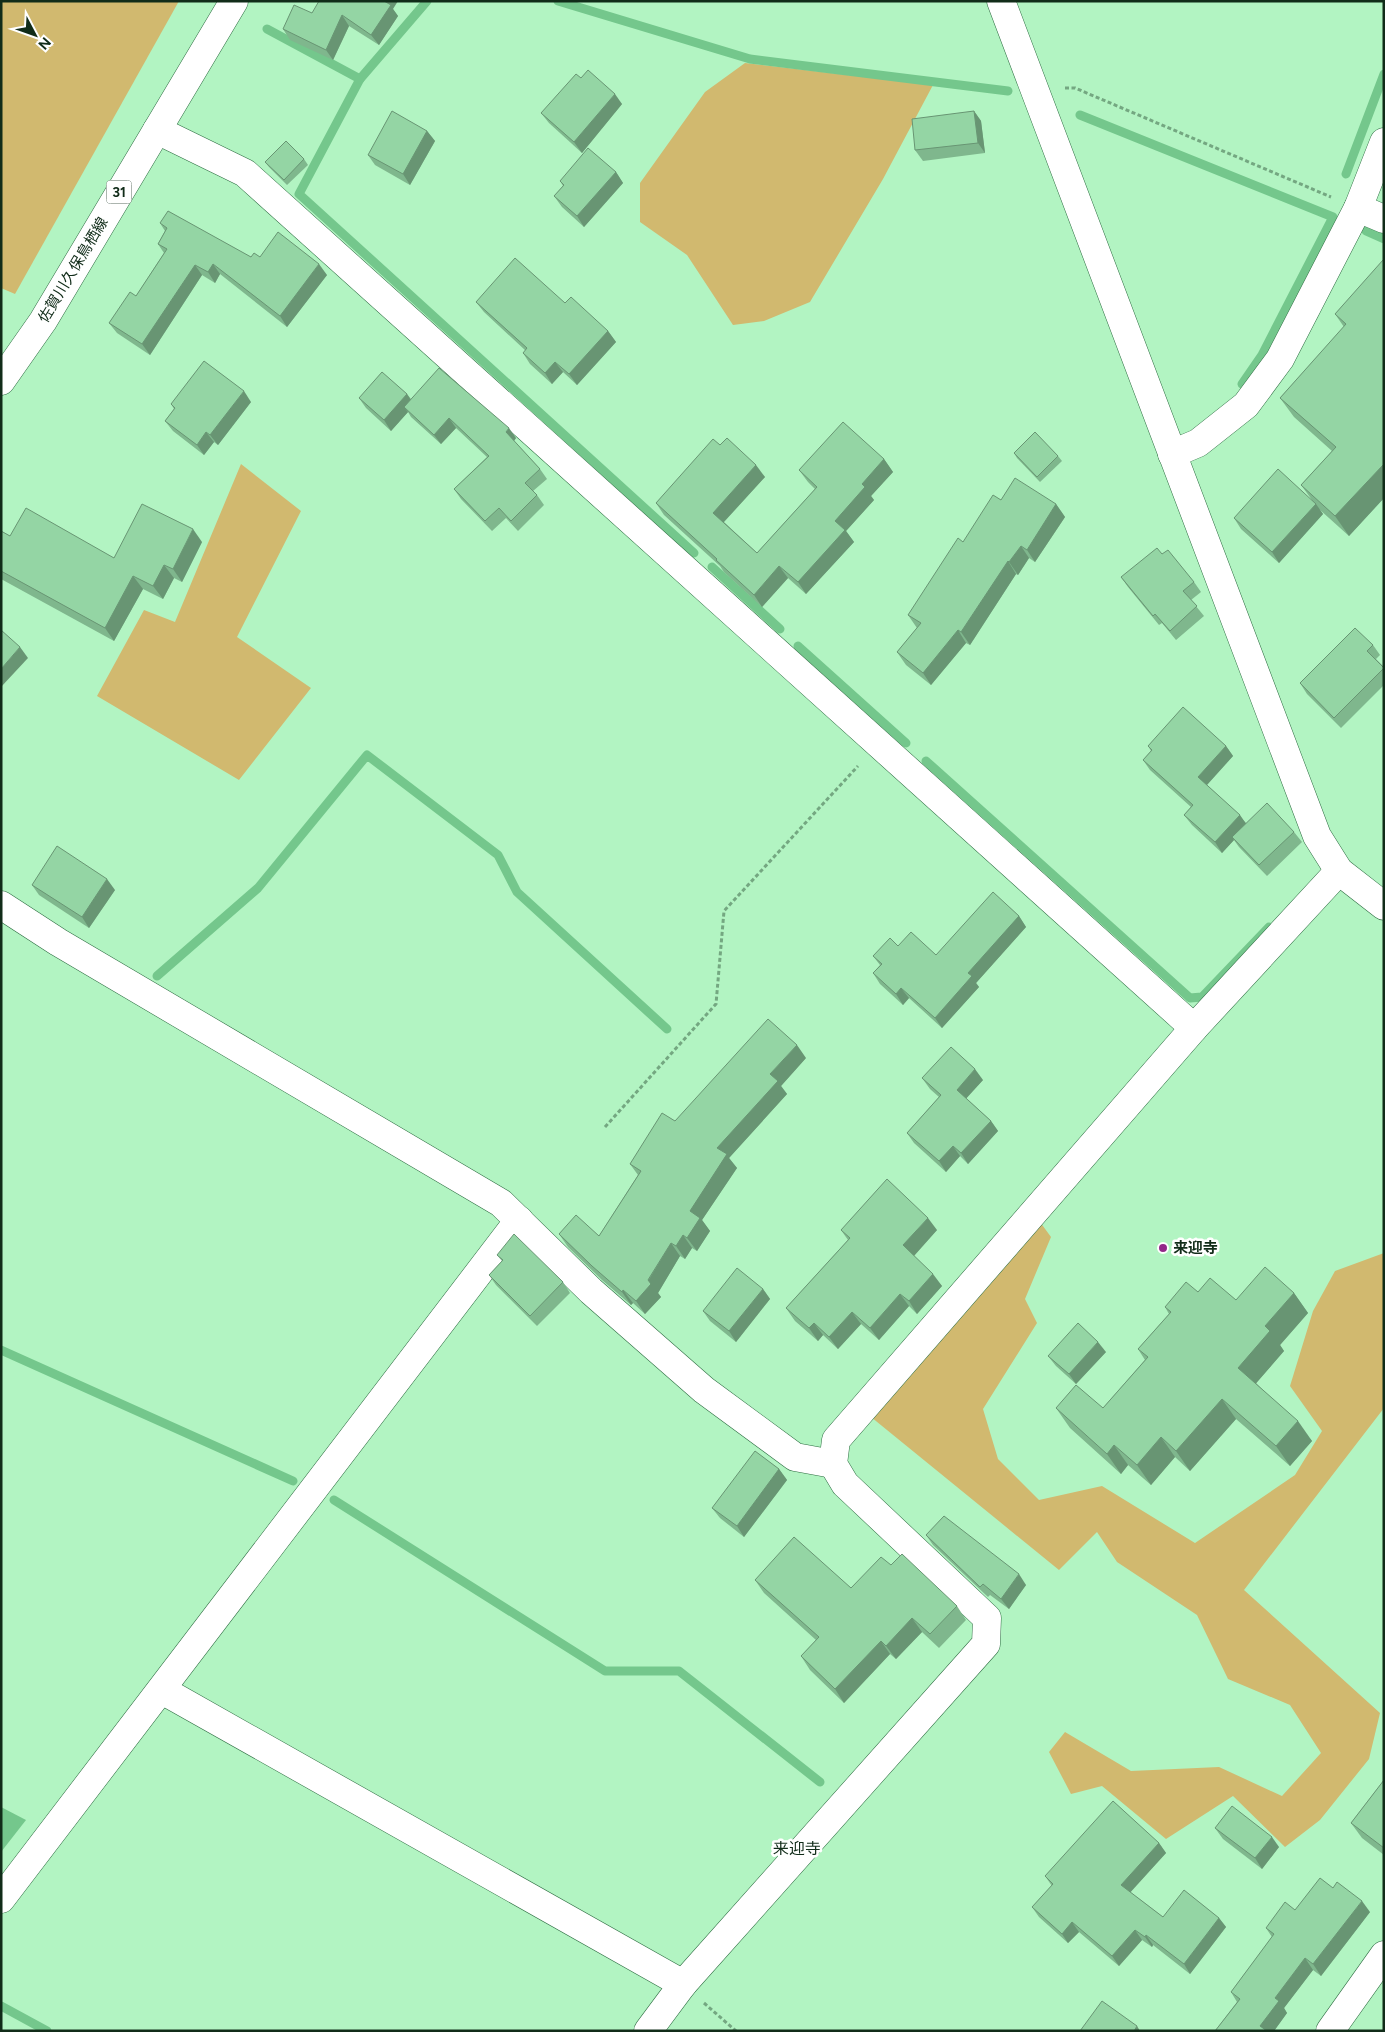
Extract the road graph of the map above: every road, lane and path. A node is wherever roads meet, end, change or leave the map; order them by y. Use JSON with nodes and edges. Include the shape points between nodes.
{"nodes":[{"id":1,"x":234,"y":1,"type":"edge"},
{"id":2,"x":1001,"y":1,"type":"edge"},
{"id":3,"x":1034,"y":89,"type":"junction"},
{"id":4,"x":157,"y":130,"type":"junction"},
{"id":5,"x":1384,"y":142,"type":"edge"},
{"id":6,"x":1358,"y":208,"type":"junction"},
{"id":7,"x":1384,"y":219,"type":"edge"},
{"id":8,"x":1,"y":381,"type":"edge"},
{"id":9,"x":1172,"y":454,"type":"junction"},
{"id":10,"x":878,"y":743,"type":"junction"},
{"id":11,"x":1339,"y":871,"type":"junction"},
{"id":12,"x":1,"y":906,"type":"edge"},
{"id":13,"x":1384,"y":906,"type":"edge"},
{"id":14,"x":1194,"y":1028,"type":"junction"},
{"id":15,"x":605,"y":1127,"type":"dead end"},
{"id":16,"x":519,"y":1220,"type":"junction"},
{"id":17,"x":833,"y":1464,"type":"junction"},
{"id":18,"x":162,"y":1690,"type":"junction"},
{"id":19,"x":1,"y":1898,"type":"edge"},
{"id":20,"x":1384,"y":1956,"type":"edge"},
{"id":21,"x":683,"y":1984,"type":"junction"},
{"id":22,"x":648,"y":2031,"type":"edge"},
{"id":23,"x":736,"y":2031,"type":"edge"},
{"id":24,"x":1330,"y":2031,"type":"edge"}],
"edges":[{"from":1,"to":4,"type":"street","name":"佐賀川久保鳥栖線","number":"31"},
{"from":2,"to":3,"type":"street"},
{"from":3,"to":6,"type":"path","via":[[1075,88]]},
{"from":3,"to":9,"type":"street"},
{"from":4,"to":8,"type":"street","name":"佐賀川久保鳥栖線","number":"31","via":[[42,321]]},
{"from":4,"to":10,"type":"street","via":[[245,173]]},
{"from":5,"to":6,"type":"street"},
{"from":6,"to":7,"type":"street"},
{"from":6,"to":9,"type":"street","via":[[1280,359],[1246,405],[1198,443]]},
{"from":9,"to":11,"type":"street","via":[[1318,836]]},
{"from":10,"to":14,"type":"street"},
{"from":10,"to":15,"type":"path","via":[[724,911],[716,1004]]},
{"from":11,"to":13,"type":"street"},
{"from":11,"to":14,"type":"street"},
{"from":12,"to":16,"type":"street","via":[[500,1203]]},
{"from":14,"to":17,"type":"street","via":[[836,1440]]},
{"from":16,"to":17,"type":"street","via":[[591,1291],[704,1390],[795,1457]]},
{"from":16,"to":18,"type":"street"},
{"from":17,"to":21,"type":"street","via":[[845,1484],[986,1618],[986,1644]]},
{"from":18,"to":19,"type":"street"},
{"from":18,"to":21,"type":"street"},
{"from":20,"to":24,"type":"street"},
{"from":21,"to":22,"type":"street"},
{"from":21,"to":23,"type":"path"}]}
